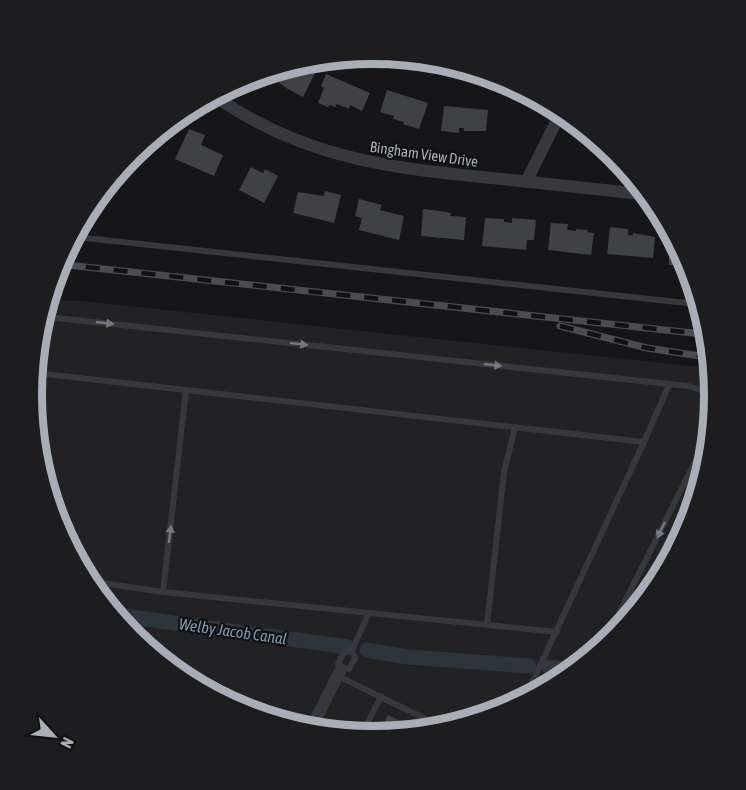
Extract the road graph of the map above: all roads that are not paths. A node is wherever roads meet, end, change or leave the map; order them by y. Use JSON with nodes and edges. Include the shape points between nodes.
{"nodes":[{"id":1,"x":222,"y":101,"type":"edge"},
{"id":2,"x":557,"y":120,"type":"edge"},
{"id":3,"x":526,"y":182,"type":"junction"},
{"id":4,"x":636,"y":194,"type":"edge"},
{"id":5,"x":82,"y":238,"type":"edge"},
{"id":6,"x":691,"y":303,"type":"edge"},
{"id":7,"x":51,"y":317,"type":"edge"},
{"id":8,"x":43,"y":374,"type":"edge"},
{"id":9,"x":669,"y":385,"type":"junction"},
{"id":10,"x":186,"y":390,"type":"junction"},
{"id":11,"x":704,"y":392,"type":"edge"},
{"id":12,"x":515,"y":427,"type":"junction"},
{"id":13,"x":644,"y":442,"type":"junction"},
{"id":14,"x":699,"y":454,"type":"edge"},
{"id":15,"x":101,"y":583,"type":"edge"},
{"id":16,"x":163,"y":592,"type":"junction"},
{"id":17,"x":369,"y":613,"type":"junction"},
{"id":18,"x":616,"y":620,"type":"edge"},
{"id":19,"x":487,"y":625,"type":"junction"},
{"id":20,"x":557,"y":632,"type":"junction"},
{"id":21,"x":352,"y":650,"type":"junction"},
{"id":22,"x":542,"y":664,"type":"junction"},
{"id":23,"x":564,"y":666,"type":"edge"},
{"id":24,"x":339,"y":673,"type":"junction"},
{"id":25,"x":531,"y":686,"type":"edge"},
{"id":26,"x":381,"y":696,"type":"junction"},
{"id":27,"x":315,"y":721,"type":"edge"},
{"id":28,"x":430,"y":721,"type":"edge"},
{"id":29,"x":366,"y":726,"type":"edge"}],
"edges":[{"from":1,"to":3,"type":"street","name":"Bingham View Drive","via":[[286,136],[332,154],[387,166]]},
{"from":2,"to":3,"type":"street"},
{"from":3,"to":4,"type":"street","name":"Bingham View Drive"},
{"from":5,"to":6,"type":"lane"},
{"from":7,"to":9,"type":"lane","one_way":true},
{"from":8,"to":10,"type":"lane"},
{"from":9,"to":11,"type":"lane"},
{"from":9,"to":13,"type":"lane"},
{"from":10,"to":12,"type":"lane"},
{"from":16,"to":10,"type":"lane","one_way":true},
{"from":12,"to":13,"type":"lane"},
{"from":12,"to":19,"type":"lane","via":[[504,472]]},
{"from":13,"to":20,"type":"lane"},
{"from":14,"to":18,"type":"lane","one_way":true},
{"from":15,"to":16,"type":"lane"},
{"from":16,"to":17,"type":"lane"},
{"from":17,"to":19,"type":"lane"},
{"from":17,"to":21,"type":"lane"},
{"from":19,"to":20,"type":"lane"},
{"from":20,"to":22,"type":"lane"},
{"from":21,"to":24,"type":"lane","via":[[344,652],[338,664]]},
{"from":21,"to":24,"type":"lane","via":[[355,658],[349,669]]},
{"from":22,"to":23,"type":"lane"},
{"from":22,"to":25,"type":"lane"},
{"from":24,"to":26,"type":"lane"},
{"from":24,"to":27,"type":"street"},
{"from":26,"to":28,"type":"lane"},
{"from":26,"to":29,"type":"lane"}]}
